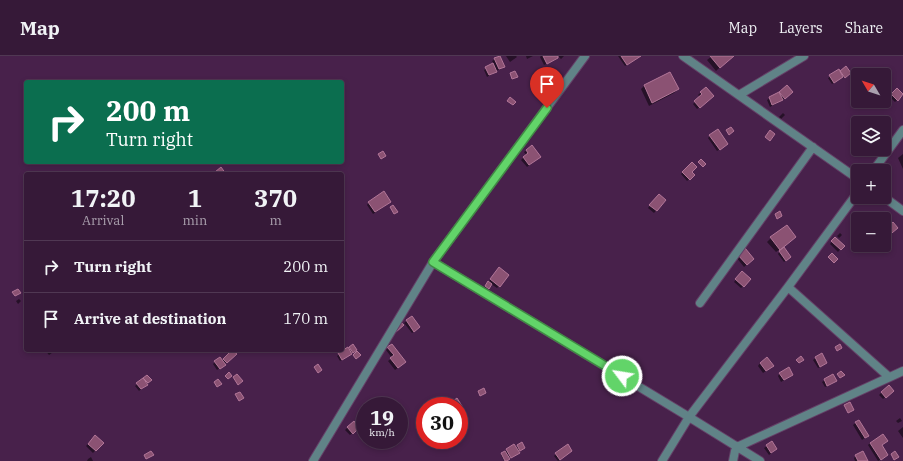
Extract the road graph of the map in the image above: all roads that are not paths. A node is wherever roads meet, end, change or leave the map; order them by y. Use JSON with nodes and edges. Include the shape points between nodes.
{"nodes":[{"id":1,"x":585,"y":56,"type":"edge"},
{"id":2,"x":683,"y":56,"type":"edge"},
{"id":3,"x":804,"y":56,"type":"edge"},
{"id":4,"x":738,"y":95,"type":"junction"},
{"id":5,"x":903,"y":130,"type":"edge"},
{"id":6,"x":813,"y":147,"type":"junction"},
{"id":7,"x":878,"y":164,"type":"edge"},
{"id":8,"x":851,"y":174,"type":"edge"},
{"id":9,"x":851,"y":202,"type":"edge"},
{"id":10,"x":891,"y":202,"type":"edge"},
{"id":11,"x":903,"y":210,"type":"edge"},
{"id":12,"x":433,"y":262,"type":"junction"},
{"id":13,"x":788,"y":287,"type":"junction"},
{"id":14,"x":700,"y":303,"type":"dead end"},
{"id":15,"x":903,"y":371,"type":"edge"},
{"id":16,"x":889,"y":378,"type":"junction"},
{"id":17,"x":690,"y":417,"type":"junction"},
{"id":18,"x":737,"y":447,"type":"junction"},
{"id":19,"x":665,"y":460,"type":"edge"},
{"id":20,"x":313,"y":461,"type":"edge"},
{"id":21,"x":733,"y":461,"type":"edge"},
{"id":22,"x":760,"y":461,"type":"edge"}],
"edges":[{"from":1,"to":12,"type":"street"},
{"from":2,"to":4,"type":"street"},
{"from":3,"to":4,"type":"street"},
{"from":4,"to":6,"type":"street"},
{"from":5,"to":7,"type":"street"},
{"from":6,"to":8,"type":"street"},
{"from":6,"to":14,"type":"street"},
{"from":9,"to":13,"type":"street"},
{"from":10,"to":11,"type":"street"},
{"from":12,"to":17,"type":"street"},
{"from":12,"to":20,"type":"street"},
{"from":13,"to":16,"type":"street"},
{"from":13,"to":17,"type":"street"},
{"from":15,"to":16,"type":"street"},
{"from":16,"to":18,"type":"street"},
{"from":17,"to":18,"type":"street"},
{"from":17,"to":19,"type":"street"},
{"from":18,"to":21,"type":"street"},
{"from":18,"to":22,"type":"street"}]}
